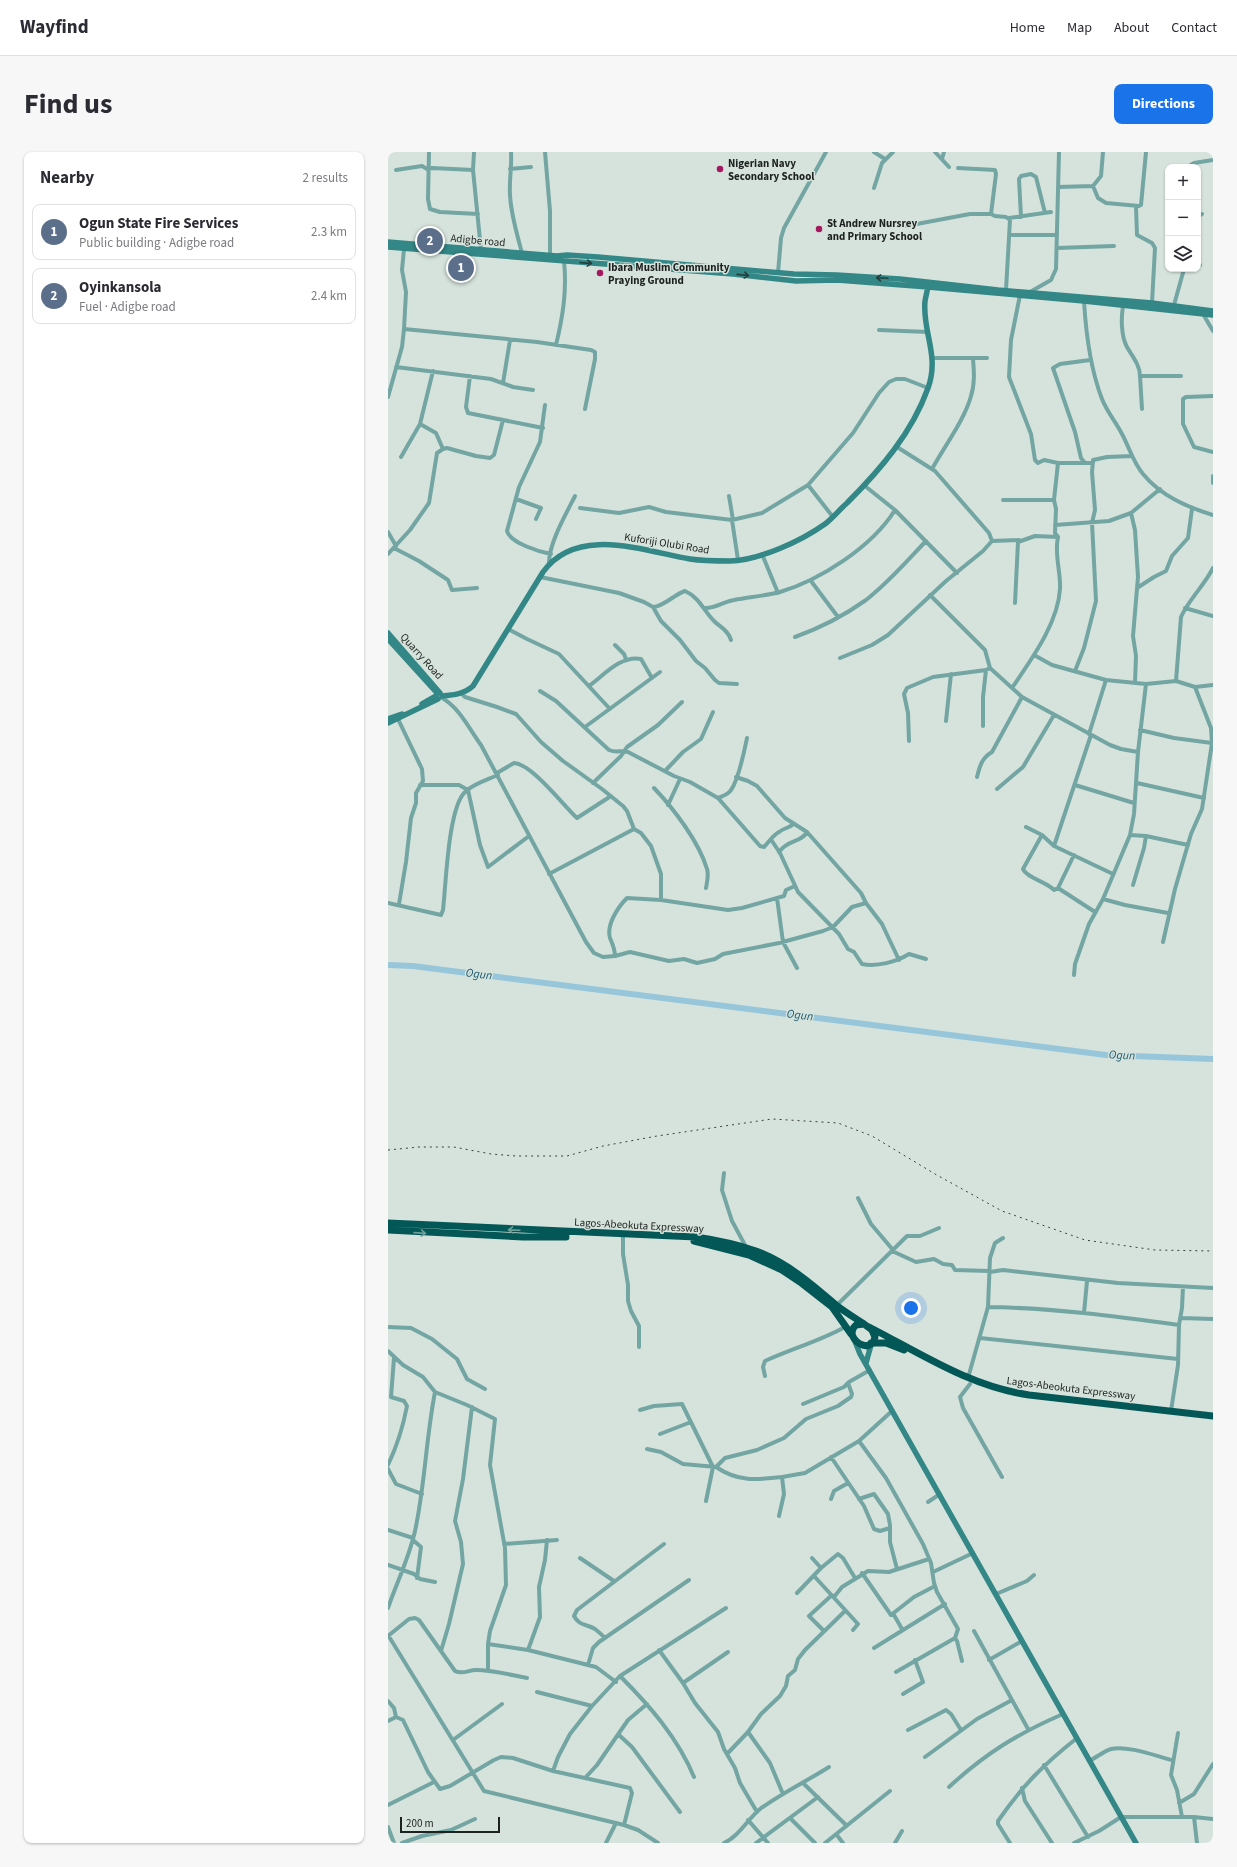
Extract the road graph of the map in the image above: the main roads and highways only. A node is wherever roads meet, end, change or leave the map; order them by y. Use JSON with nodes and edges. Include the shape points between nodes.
{"nodes":[{"id":1,"x":388,"y":242,"type":"edge"},
{"id":2,"x":388,"y":247,"type":"edge"},
{"id":3,"x":479,"y":252,"type":"junction"},
{"id":4,"x":837,"y":277,"type":"junction"},
{"id":5,"x":928,"y":287,"type":"junction"},
{"id":6,"x":978,"y":290,"type":"junction"},
{"id":7,"x":1213,"y":311,"type":"edge"},
{"id":8,"x":1213,"y":315,"type":"edge"},
{"id":9,"x":388,"y":633,"type":"edge"},
{"id":10,"x":388,"y":639,"type":"edge"},
{"id":11,"x":439,"y":696,"type":"junction"},
{"id":12,"x":388,"y":719,"type":"edge"},
{"id":13,"x":388,"y":723,"type":"edge"},
{"id":14,"x":388,"y":1224,"type":"edge"},
{"id":15,"x":388,"y":1230,"type":"edge"},
{"id":16,"x":451,"y":1231,"type":"junction"},
{"id":17,"x":468,"y":1231,"type":"junction"},
{"id":18,"x":866,"y":1326,"type":"junction"},
{"id":19,"x":853,"y":1337,"type":"junction"},
{"id":20,"x":871,"y":1344,"type":"junction"},
{"id":21,"x":866,"y":1364,"type":"junction"},
{"id":22,"x":969,"y":1381,"type":"junction"},
{"id":23,"x":1213,"y":1416,"type":"edge"},
{"id":24,"x":1213,"y":1421,"type":"edge"},
{"id":25,"x":1133,"y":1842,"type":"edge"}],
"edges":[{"from":1,"to":3,"type":"main road","name":"Adigbe road"},
{"from":2,"to":3,"type":"main road","name":"Adigbe road"},
{"from":3,"to":4,"type":"main road","name":"Adigbe road","via":[[567,255]]},
{"from":3,"to":4,"type":"main road","one_way":true,"via":[[776,279]]},
{"from":4,"to":5,"type":"main road"},
{"from":6,"to":4,"type":"main road","one_way":true,"via":[[900,279]]},
{"from":5,"to":6,"type":"main road"},
{"from":5,"to":11,"type":"main road","name":"Kuforiji Olubi Road","via":[[925,302],[933,358],[928,388],[916,416],[897,448],[865,486],[833,517],[810,533],[762,554],[738,560],[692,559],[596,544],[559,555],[549,563],[478,680],[467,691]]},
{"from":6,"to":7,"type":"main road","via":[[1030,292]]},
{"from":6,"to":8,"type":"main road"},
{"from":9,"to":11,"type":"main road","name":"Quarry Road"},
{"from":10,"to":11,"type":"main road","name":"Quarry Road"},
{"from":11,"to":12,"type":"main road"},
{"from":11,"to":13,"type":"main road","via":[[398,720]]},
{"from":14,"to":16,"type":"highway","name":"Lagos-Abeokuta Expressway"},
{"from":15,"to":16,"type":"highway","name":"Lagos-Abeokuta Expressway","one_way":true},
{"from":16,"to":17,"type":"highway","name":"Lagos-Abeokuta Expressway"},
{"from":18,"to":17,"type":"highway","name":"Lagos-Abeokuta Expressway","one_way":true,"via":[[788,1267],[766,1255],[721,1241],[696,1237]]},
{"from":17,"to":19,"type":"highway","name":"Lagos-Abeokuta Expressway","via":[[523,1237],[624,1236],[696,1241],[761,1260],[793,1277],[835,1310]]},
{"from":18,"to":19,"type":"highway","via":[[856,1325],[852,1331]]},
{"from":18,"to":20,"type":"highway","via":[[875,1337]]},
{"from":18,"to":22,"type":"highway","name":"Lagos-Abeokuta Expressway"},
{"from":19,"to":20,"type":"highway","via":[[864,1346]]},
{"from":19,"to":21,"type":"main road"},
{"from":20,"to":21,"type":"main road"},
{"from":20,"to":22,"type":"highway","name":"Lagos-Abeokuta Expressway","via":[[886,1343],[897,1346]]},
{"from":21,"to":25,"type":"main road"},
{"from":22,"to":23,"type":"highway","name":"Lagos-Abeokuta Expressway","via":[[1013,1392]]},
{"from":22,"to":24,"type":"highway","name":"Lagos-Abeokuta Expressway","via":[[994,1393],[1020,1398]]}]}
